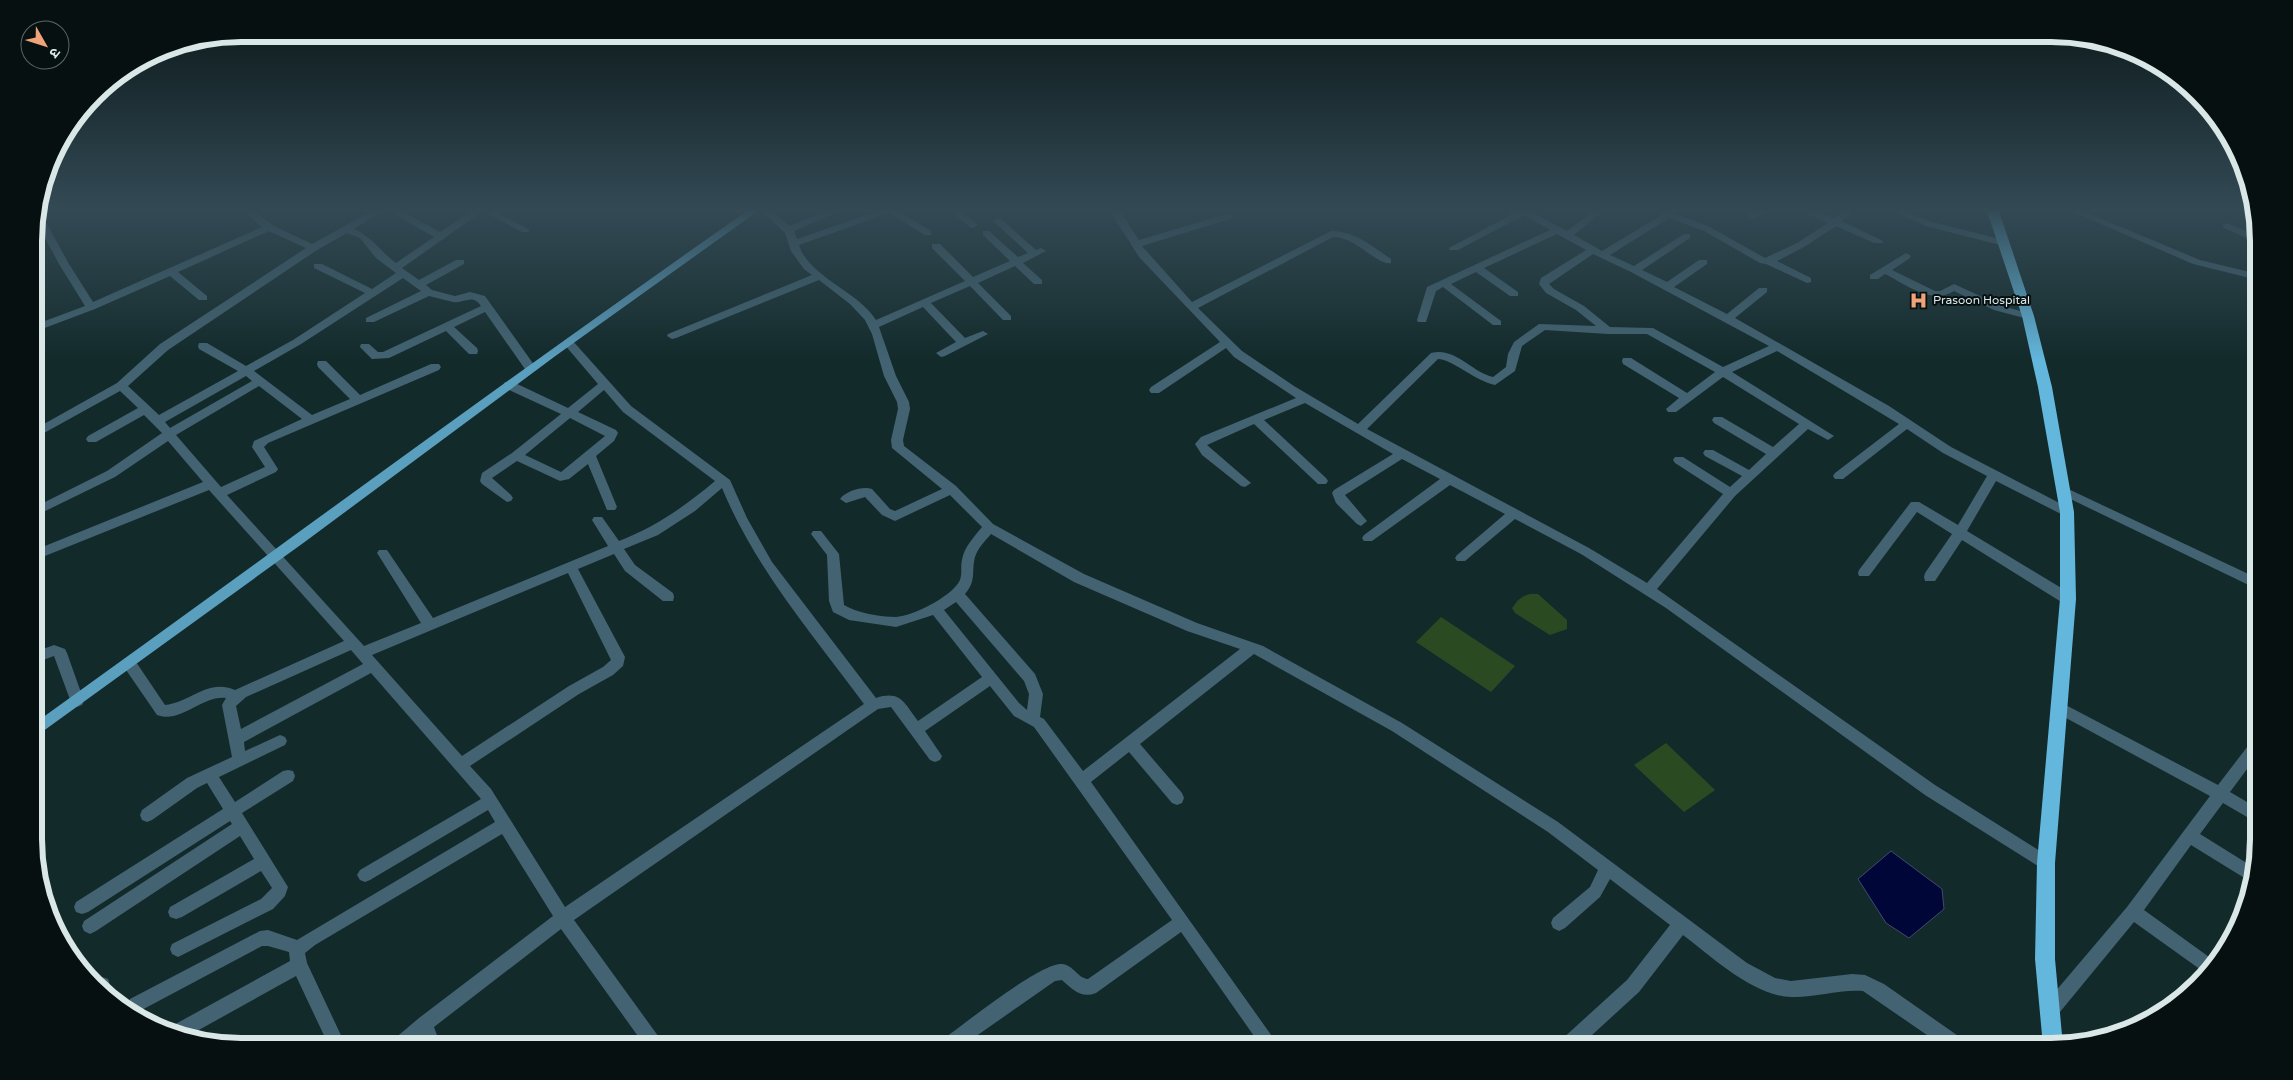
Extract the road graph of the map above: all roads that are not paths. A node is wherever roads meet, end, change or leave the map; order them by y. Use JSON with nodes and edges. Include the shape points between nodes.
{"nodes":[{"id":1,"x":63,"y":261,"type":"edge"},
{"id":2,"x":192,"y":261,"type":"edge"},
{"id":3,"x":292,"y":261,"type":"edge"},
{"id":4,"x":386,"y":261,"type":"edge"},
{"id":5,"x":410,"y":261,"type":"edge"},
{"id":6,"x":682,"y":261,"type":"edge"},
{"id":7,"x":803,"y":261,"type":"edge"},
{"id":8,"x":951,"y":261,"type":"edge"},
{"id":9,"x":1150,"y":261,"type":"edge"},
{"id":10,"x":1278,"y":261,"type":"edge"},
{"id":11,"x":1495,"y":261,"type":"edge"},
{"id":12,"x":1580,"y":261,"type":"edge"},
{"id":13,"x":1617,"y":261,"type":"edge"},
{"id":14,"x":1648,"y":261,"type":"edge"},
{"id":15,"x":1769,"y":261,"type":"edge"},
{"id":16,"x":1898,"y":261,"type":"edge"},
{"id":17,"x":2010,"y":261,"type":"edge"},
{"id":18,"x":2197,"y":261,"type":"edge"},
{"id":19,"x":460,"y":262,"type":"dead end"},
{"id":20,"x":1016,"y":262,"type":"joint"},
{"id":21,"x":1703,"y":262,"type":"dead end"},
{"id":22,"x":318,"y":266,"type":"dead end"},
{"id":23,"x":1478,"y":269,"type":"junction"},
{"id":24,"x":1635,"y":270,"type":"junction"},
{"id":25,"x":1885,"y":270,"type":"junction"},
{"id":26,"x":170,"y":271,"type":"junction"},
{"id":27,"x":398,"y":271,"type":"junction"},
{"id":28,"x":2250,"y":275,"type":"edge"},
{"id":29,"x":820,"y":276,"type":"junction"},
{"id":30,"x":1874,"y":277,"type":"dead end"},
{"id":31,"x":1807,"y":280,"type":"dead end"},
{"id":32,"x":972,"y":282,"type":"junction"},
{"id":33,"x":1038,"y":282,"type":"dead end"},
{"id":34,"x":1444,"y":283,"type":"junction"},
{"id":35,"x":418,"y":285,"type":"junction"},
{"id":36,"x":1667,"y":287,"type":"junction"},
{"id":37,"x":1763,"y":290,"type":"dead end"},
{"id":38,"x":428,"y":292,"type":"junction"},
{"id":39,"x":372,"y":293,"type":"junction"},
{"id":40,"x":1514,"y":294,"type":"dead end"},
{"id":41,"x":203,"y":298,"type":"dead end"},
{"id":42,"x":924,"y":302,"type":"junction"},
{"id":43,"x":91,"y":307,"type":"junction"},
{"id":44,"x":487,"y":307,"type":"junction"},
{"id":45,"x":1191,"y":307,"type":"junction"},
{"id":46,"x":2028,"y":316,"type":"junction"},
{"id":47,"x":1007,"y":318,"type":"dead end"},
{"id":48,"x":1727,"y":319,"type":"junction"},
{"id":49,"x":370,"y":320,"type":"dead end"},
{"id":50,"x":1422,"y":320,"type":"dead end"},
{"id":51,"x":1497,"y":323,"type":"dead end"},
{"id":52,"x":873,"y":325,"type":"junction"},
{"id":53,"x":42,"y":326,"type":"edge"},
{"id":54,"x":447,"y":326,"type":"junction"},
{"id":55,"x":1608,"y":331,"type":"junction"},
{"id":56,"x":982,"y":334,"type":"dead end"},
{"id":57,"x":672,"y":336,"type":"dead end"},
{"id":58,"x":568,"y":342,"type":"junction"},
{"id":59,"x":963,"y":343,"type":"junction"},
{"id":60,"x":1226,"y":343,"type":"junction"},
{"id":61,"x":204,"y":346,"type":"dead end"},
{"id":62,"x":1778,"y":346,"type":"junction"},
{"id":63,"x":365,"y":347,"type":"dead end"},
{"id":64,"x":473,"y":351,"type":"dead end"},
{"id":65,"x":941,"y":353,"type":"dead end"},
{"id":66,"x":1627,"y":361,"type":"dead end"},
{"id":67,"x":322,"y":364,"type":"dead end"},
{"id":68,"x":435,"y":368,"type":"dead end"},
{"id":69,"x":530,"y":370,"type":"junction"},
{"id":70,"x":247,"y":371,"type":"junction"},
{"id":71,"x":1723,"y":372,"type":"junction"},
{"id":72,"x":260,"y":381,"type":"junction"},
{"id":73,"x":605,"y":384,"type":"junction"},
{"id":74,"x":510,"y":385,"type":"junction"},
{"id":75,"x":121,"y":386,"type":"junction"},
{"id":76,"x":1155,"y":390,"type":"dead end"},
{"id":77,"x":1306,"y":398,"type":"junction"},
{"id":78,"x":1687,"y":398,"type":"junction"},
{"id":79,"x":358,"y":400,"type":"junction"},
{"id":80,"x":1672,"y":409,"type":"dead end"},
{"id":81,"x":146,"y":410,"type":"junction"},
{"id":82,"x":571,"y":413,"type":"junction"},
{"id":83,"x":1256,"y":419,"type":"junction"},
{"id":84,"x":311,"y":420,"type":"junction"},
{"id":85,"x":1718,"y":420,"type":"dead end"},
{"id":86,"x":158,"y":421,"type":"junction"},
{"id":87,"x":1806,"y":423,"type":"junction"},
{"id":88,"x":1907,"y":423,"type":"junction"},
{"id":89,"x":42,"y":430,"type":"edge"},
{"id":90,"x":1359,"y":430,"type":"junction"},
{"id":91,"x":169,"y":434,"type":"junction"},
{"id":92,"x":1828,"y":436,"type":"dead end"},
{"id":93,"x":92,"y":439,"type":"dead end"},
{"id":94,"x":1709,"y":453,"type":"dead end"},
{"id":95,"x":1774,"y":453,"type":"junction"},
{"id":96,"x":1402,"y":454,"type":"junction"},
{"id":97,"x":590,"y":455,"type":"junction"},
{"id":98,"x":516,"y":456,"type":"junction"},
{"id":99,"x":1679,"y":460,"type":"dead end"},
{"id":100,"x":1994,"y":474,"type":"junction"},
{"id":101,"x":1749,"y":475,"type":"junction"},
{"id":102,"x":1839,"y":476,"type":"dead end"},
{"id":103,"x":1449,"y":479,"type":"junction"},
{"id":104,"x":723,"y":481,"type":"junction"},
{"id":105,"x":1322,"y":481,"type":"dead end"},
{"id":106,"x":1246,"y":484,"type":"dead end"},
{"id":107,"x":215,"y":489,"type":"junction"},
{"id":108,"x":952,"y":489,"type":"junction"},
{"id":109,"x":2064,"y":490,"type":"junction"},
{"id":110,"x":1731,"y":493,"type":"junction"},
{"id":111,"x":507,"y":498,"type":"dead end"},
{"id":112,"x":846,"y":499,"type":"dead end"},
{"id":113,"x":611,"y":507,"type":"dead end"},
{"id":114,"x":42,"y":509,"type":"edge"},
{"id":115,"x":2067,"y":512,"type":"junction"},
{"id":116,"x":1514,"y":513,"type":"junction"},
{"id":117,"x":598,"y":520,"type":"dead end"},
{"id":118,"x":1361,"y":521,"type":"dead end"},
{"id":119,"x":989,"y":527,"type":"junction"},
{"id":120,"x":1960,"y":532,"type":"junction"},
{"id":121,"x":818,"y":534,"type":"dead end"},
{"id":122,"x":1368,"y":538,"type":"dead end"},
{"id":123,"x":617,"y":548,"type":"junction"},
{"id":124,"x":42,"y":552,"type":"edge"},
{"id":125,"x":383,"y":552,"type":"dead end"},
{"id":126,"x":277,"y":556,"type":"junction"},
{"id":127,"x":1461,"y":558,"type":"dead end"},
{"id":128,"x":571,"y":567,"type":"junction"},
{"id":129,"x":1864,"y":573,"type":"dead end"},
{"id":130,"x":1930,"y":577,"type":"dead end"},
{"id":131,"x":2250,"y":582,"type":"edge"},
{"id":132,"x":1649,"y":590,"type":"junction"},
{"id":133,"x":956,"y":594,"type":"junction"},
{"id":134,"x":668,"y":597,"type":"dead end"},
{"id":135,"x":2068,"y":599,"type":"junction"},
{"id":136,"x":934,"y":608,"type":"junction"},
{"id":137,"x":430,"y":625,"type":"junction"},
{"id":138,"x":357,"y":648,"type":"junction"},
{"id":139,"x":1252,"y":648,"type":"junction"},
{"id":140,"x":42,"y":655,"type":"edge"},
{"id":141,"x":129,"y":663,"type":"junction"},
{"id":142,"x":373,"y":665,"type":"junction"},
{"id":143,"x":990,"y":678,"type":"junction"},
{"id":144,"x":236,"y":696,"type":"junction"},
{"id":145,"x":77,"y":701,"type":"junction"},
{"id":146,"x":873,"y":705,"type":"junction"},
{"id":147,"x":2060,"y":708,"type":"junction"},
{"id":148,"x":1033,"y":718,"type":"junction"},
{"id":149,"x":42,"y":726,"type":"edge"},
{"id":150,"x":916,"y":730,"type":"junction"},
{"id":151,"x":236,"y":739,"type":"junction"},
{"id":152,"x":280,"y":741,"type":"dead end"},
{"id":153,"x":1130,"y":743,"type":"junction"},
{"id":154,"x":935,"y":756,"type":"dead end"},
{"id":155,"x":2250,"y":759,"type":"edge"},
{"id":156,"x":240,"y":760,"type":"junction"},
{"id":157,"x":460,"y":765,"type":"junction"},
{"id":158,"x":210,"y":775,"type":"junction"},
{"id":159,"x":288,"y":776,"type":"dead end"},
{"id":160,"x":1082,"y":781,"type":"junction"},
{"id":161,"x":2219,"y":793,"type":"junction"},
{"id":162,"x":1177,"y":798,"type":"dead end"},
{"id":163,"x":490,"y":801,"type":"junction"},
{"id":164,"x":232,"y":812,"type":"junction"},
{"id":165,"x":2250,"y":812,"type":"edge"},
{"id":166,"x":148,"y":815,"type":"dead end"},
{"id":167,"x":505,"y":824,"type":"junction"},
{"id":168,"x":242,"y":826,"type":"junction"},
{"id":169,"x":2190,"y":836,"type":"junction"},
{"id":170,"x":264,"y":862,"type":"junction"},
{"id":171,"x":2046,"y":863,"type":"junction"},
{"id":172,"x":1607,"y":868,"type":"junction"},
{"id":173,"x":2248,"y":872,"type":"edge"},
{"id":174,"x":365,"y":875,"type":"dead end"},
{"id":175,"x":82,"y":907,"type":"dead end"},
{"id":176,"x":176,"y":912,"type":"dead end"},
{"id":177,"x":2133,"y":912,"type":"junction"},
{"id":178,"x":563,"y":918,"type":"junction"},
{"id":179,"x":1182,"y":922,"type":"junction"},
{"id":180,"x":1559,"y":923,"type":"dead end"},
{"id":181,"x":1681,"y":924,"type":"junction"},
{"id":182,"x":90,"y":926,"type":"dead end"},
{"id":183,"x":299,"y":948,"type":"junction"},
{"id":184,"x":178,"y":949,"type":"dead end"},
{"id":185,"x":2206,"y":964,"type":"edge"},
{"id":186,"x":299,"y":965,"type":"junction"},
{"id":187,"x":136,"y":1005,"type":"dead end"},
{"id":188,"x":2049,"y":1012,"type":"junction"},
{"id":189,"x":425,"y":1024,"type":"junction"},
{"id":190,"x":184,"y":1029,"type":"edge"},
{"id":191,"x":334,"y":1038,"type":"edge"},
{"id":192,"x":408,"y":1038,"type":"edge"},
{"id":193,"x":430,"y":1038,"type":"edge"},
{"id":194,"x":649,"y":1038,"type":"edge"},
{"id":195,"x":959,"y":1038,"type":"edge"},
{"id":196,"x":1265,"y":1038,"type":"edge"},
{"id":197,"x":1576,"y":1038,"type":"edge"},
{"id":198,"x":1947,"y":1038,"type":"edge"},
{"id":199,"x":2052,"y":1038,"type":"edge"}],
"edges":[{"from":1,"to":43,"type":"street"},
{"from":2,"to":26,"type":"street"},
{"from":3,"to":75,"type":"street","via":[[164,347]]},
{"from":4,"to":27,"type":"street"},
{"from":5,"to":27,"type":"street"},
{"from":6,"to":58,"type":"main road"},
{"from":7,"to":29,"type":"street"},
{"from":8,"to":32,"type":"street"},
{"from":9,"to":45,"type":"street"},
{"from":10,"to":45,"type":"street"},
{"from":11,"to":23,"type":"street"},
{"from":12,"to":55,"type":"street","via":[[1545,280],[1544,284]]},
{"from":13,"to":24,"type":"street"},
{"from":14,"to":24,"type":"street"},
{"from":15,"to":31,"type":"street"},
{"from":16,"to":25,"type":"street"},
{"from":17,"to":46,"type":"highway"},
{"from":18,"to":28,"type":"street"},
{"from":19,"to":35,"type":"street"},
{"from":20,"to":32,"type":"street"},
{"from":20,"to":33,"type":"street"},
{"from":21,"to":36,"type":"street"},
{"from":22,"to":39,"type":"street"},
{"from":23,"to":34,"type":"street"},
{"from":23,"to":40,"type":"street"},
{"from":24,"to":36,"type":"street"},
{"from":25,"to":30,"type":"street"},
{"from":25,"to":46,"type":"street","via":[[1933,294],[1942,294],[1954,287],[1998,308]]},
{"from":26,"to":41,"type":"street"},
{"from":26,"to":43,"type":"street"},
{"from":27,"to":35,"type":"street"},
{"from":27,"to":39,"type":"street"},
{"from":29,"to":52,"type":"street","via":[[854,302]]},
{"from":29,"to":57,"type":"street"},
{"from":32,"to":42,"type":"street"},
{"from":32,"to":47,"type":"street"},
{"from":34,"to":50,"type":"street","via":[[1428,293]]},
{"from":34,"to":51,"type":"street"},
{"from":35,"to":38,"type":"street"},
{"from":36,"to":48,"type":"street"},
{"from":37,"to":48,"type":"street"},
{"from":38,"to":44,"type":"street","via":[[455,299],[476,295]]},
{"from":38,"to":49,"type":"street"},
{"from":39,"to":70,"type":"street"},
{"from":42,"to":52,"type":"street"},
{"from":42,"to":59,"type":"street"},
{"from":43,"to":53,"type":"street"},
{"from":44,"to":54,"type":"street"},
{"from":44,"to":69,"type":"street"},
{"from":45,"to":60,"type":"street"},
{"from":46,"to":109,"type":"highway"},
{"from":48,"to":62,"type":"street"},
{"from":52,"to":108,"type":"street","via":[[890,376],[903,402],[898,448]]},
{"from":54,"to":63,"type":"street","via":[[380,356]]},
{"from":54,"to":64,"type":"street"},
{"from":55,"to":71,"type":"street","via":[[1649,330]]},
{"from":55,"to":90,"type":"street","via":[[1542,326],[1518,344],[1511,368],[1495,381],[1486,380],[1444,355],[1435,356]]},
{"from":56,"to":59,"type":"street"},
{"from":58,"to":69,"type":"main road"},
{"from":58,"to":73,"type":"street"},
{"from":59,"to":65,"type":"street"},
{"from":60,"to":76,"type":"street"},
{"from":60,"to":77,"type":"street"},
{"from":61,"to":70,"type":"street"},
{"from":62,"to":71,"type":"street"},
{"from":62,"to":88,"type":"street"},
{"from":66,"to":78,"type":"street"},
{"from":67,"to":79,"type":"street"},
{"from":68,"to":79,"type":"street"},
{"from":69,"to":74,"type":"main road"},
{"from":70,"to":72,"type":"street"},
{"from":70,"to":86,"type":"street"},
{"from":71,"to":78,"type":"street"},
{"from":71,"to":87,"type":"street"},
{"from":72,"to":84,"type":"street"},
{"from":72,"to":91,"type":"street"},
{"from":73,"to":82,"type":"street"},
{"from":73,"to":104,"type":"street","via":[[627,409]]},
{"from":74,"to":82,"type":"street"},
{"from":74,"to":126,"type":"main road"},
{"from":75,"to":81,"type":"street"},
{"from":75,"to":89,"type":"street"},
{"from":77,"to":83,"type":"street"},
{"from":77,"to":90,"type":"street"},
{"from":78,"to":80,"type":"street"},
{"from":79,"to":84,"type":"street"},
{"from":81,"to":86,"type":"street"},
{"from":81,"to":93,"type":"street"},
{"from":82,"to":97,"type":"street","via":[[612,433]]},
{"from":82,"to":98,"type":"street"},
{"from":83,"to":105,"type":"street"},
{"from":83,"to":106,"type":"street","via":[[1201,444],[1206,452]]},
{"from":84,"to":107,"type":"street","via":[[258,444],[272,469],[270,471]]},
{"from":85,"to":95,"type":"street"},
{"from":86,"to":91,"type":"street"},
{"from":87,"to":92,"type":"street"},
{"from":87,"to":95,"type":"street"},
{"from":88,"to":100,"type":"street","via":[[1947,450]]},
{"from":88,"to":102,"type":"street"},
{"from":90,"to":96,"type":"street"},
{"from":91,"to":107,"type":"street"},
{"from":91,"to":114,"type":"street","via":[[111,474]]},
{"from":94,"to":101,"type":"street"},
{"from":95,"to":101,"type":"street"},
{"from":96,"to":103,"type":"street"},
{"from":96,"to":118,"type":"street","via":[[1338,493],[1340,500]]},
{"from":97,"to":98,"type":"street","via":[[560,477]]},
{"from":97,"to":113,"type":"street"},
{"from":98,"to":111,"type":"street","via":[[486,476],[486,481]]},
{"from":99,"to":110,"type":"street"},
{"from":100,"to":115,"type":"street"},
{"from":100,"to":120,"type":"street"},
{"from":101,"to":110,"type":"street"},
{"from":103,"to":116,"type":"street"},
{"from":103,"to":122,"type":"street"},
{"from":104,"to":123,"type":"street","via":[[654,532]]},
{"from":104,"to":146,"type":"street","via":[[768,565]]},
{"from":107,"to":124,"type":"street"},
{"from":107,"to":126,"type":"street"},
{"from":108,"to":112,"type":"street","via":[[895,516],[886,512],[868,492]]},
{"from":108,"to":119,"type":"street"},
{"from":109,"to":115,"type":"highway"},
{"from":109,"to":131,"type":"street"},
{"from":110,"to":132,"type":"street"},
{"from":115,"to":135,"type":"highway"},
{"from":116,"to":127,"type":"street"},
{"from":116,"to":132,"type":"street"},
{"from":117,"to":123,"type":"street"},
{"from":119,"to":133,"type":"street","via":[[972,548],[968,557],[967,579]]},
{"from":119,"to":139,"type":"street","via":[[1079,578],[1192,627]]},
{"from":120,"to":129,"type":"street","via":[[1915,504]]},
{"from":120,"to":130,"type":"street"},
{"from":120,"to":135,"type":"street"},
{"from":121,"to":136,"type":"street","via":[[833,554],[836,601],[842,612],[896,622]]},
{"from":123,"to":128,"type":"street"},
{"from":123,"to":134,"type":"street","via":[[636,574]]},
{"from":125,"to":137,"type":"street"},
{"from":126,"to":138,"type":"street"},
{"from":126,"to":141,"type":"main road"},
{"from":128,"to":137,"type":"street"},
{"from":128,"to":157,"type":"street","via":[[618,662]]},
{"from":132,"to":171,"type":"street","via":[[1930,790]]},
{"from":133,"to":136,"type":"street"},
{"from":133,"to":148,"type":"street","via":[[1030,678],[1036,694]]},
{"from":135,"to":147,"type":"highway"},
{"from":136,"to":143,"type":"street"},
{"from":137,"to":138,"type":"street"},
{"from":138,"to":142,"type":"street"},
{"from":138,"to":144,"type":"street"},
{"from":139,"to":153,"type":"street"},
{"from":139,"to":172,"type":"street","via":[[1396,727],[1553,827]]},
{"from":140,"to":145,"type":"street","via":[[54,650],[60,653]]},
{"from":141,"to":144,"type":"street","via":[[162,711],[173,710],[214,691],[227,690]]},
{"from":141,"to":145,"type":"main road"},
{"from":142,"to":151,"type":"street"},
{"from":142,"to":157,"type":"street"},
{"from":143,"to":148,"type":"street","via":[[1019,712]]},
{"from":143,"to":150,"type":"street"},
{"from":144,"to":151,"type":"street","via":[[229,705]]},
{"from":145,"to":149,"type":"main road"},
{"from":146,"to":150,"type":"street","via":[[892,700]]},
{"from":146,"to":178,"type":"street"},
{"from":147,"to":161,"type":"street"},
{"from":147,"to":171,"type":"highway"},
{"from":148,"to":160,"type":"street"},
{"from":150,"to":154,"type":"street"},
{"from":151,"to":156,"type":"street"},
{"from":152,"to":156,"type":"street"},
{"from":153,"to":160,"type":"street"},
{"from":153,"to":162,"type":"street"},
{"from":155,"to":161,"type":"street"},
{"from":156,"to":158,"type":"street"},
{"from":157,"to":163,"type":"street"},
{"from":158,"to":164,"type":"street"},
{"from":158,"to":166,"type":"street","via":[[192,783]]},
{"from":159,"to":164,"type":"street"},
{"from":160,"to":179,"type":"street"},
{"from":161,"to":165,"type":"street"},
{"from":161,"to":169,"type":"street"},
{"from":163,"to":167,"type":"street"},
{"from":163,"to":174,"type":"street"},
{"from":164,"to":168,"type":"street"},
{"from":164,"to":175,"type":"street"},
{"from":167,"to":178,"type":"street"},
{"from":167,"to":183,"type":"street"},
{"from":168,"to":170,"type":"street"},
{"from":168,"to":182,"type":"street"},
{"from":169,"to":173,"type":"street"},
{"from":169,"to":177,"type":"street"},
{"from":170,"to":176,"type":"street"},
{"from":170,"to":184,"type":"street","via":[[280,887],[276,897]]},
{"from":171,"to":188,"type":"highway","via":[[2045,959]]},
{"from":172,"to":180,"type":"street","via":[[1595,892]]},
{"from":172,"to":181,"type":"street"},
{"from":177,"to":185,"type":"street"},
{"from":177,"to":188,"type":"street"},
{"from":178,"to":189,"type":"street"},
{"from":178,"to":194,"type":"street"},
{"from":179,"to":195,"type":"street","via":[[1090,987],[1078,985],[1062,970],[1049,975]]},
{"from":179,"to":196,"type":"street"},
{"from":181,"to":197,"type":"street","via":[[1633,986]]},
{"from":181,"to":198,"type":"street","via":[[1741,969],[1773,986],[1791,989],[1865,983]]},
{"from":183,"to":186,"type":"street","via":[[296,954]]},
{"from":183,"to":187,"type":"street","via":[[268,938],[260,939]]},
{"from":186,"to":190,"type":"street"},
{"from":186,"to":191,"type":"street"},
{"from":188,"to":199,"type":"highway"},
{"from":189,"to":192,"type":"street"},
{"from":189,"to":193,"type":"street"}]}
